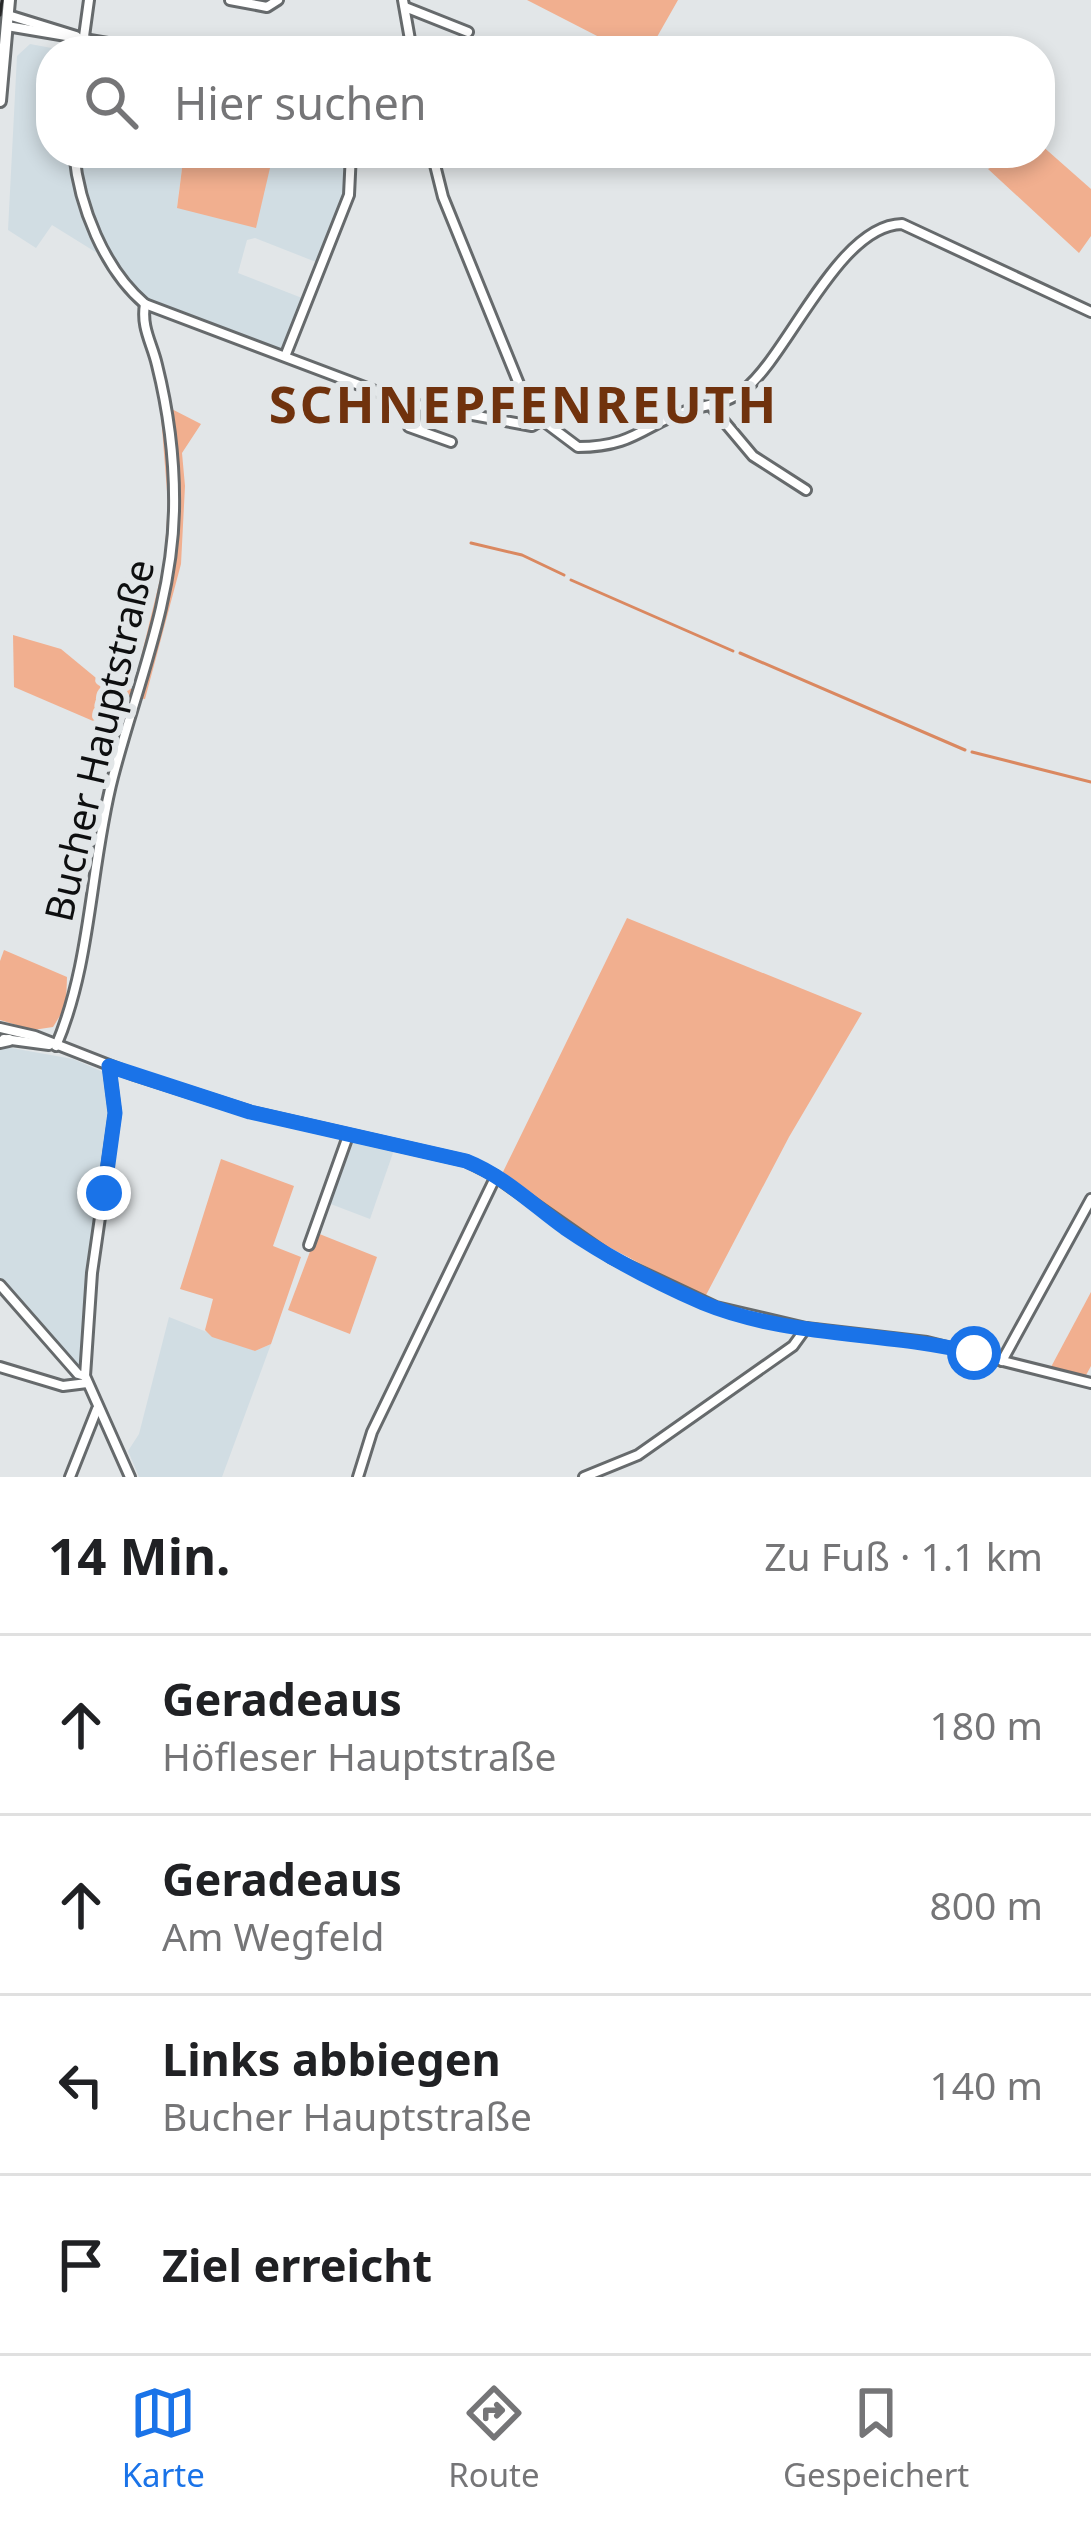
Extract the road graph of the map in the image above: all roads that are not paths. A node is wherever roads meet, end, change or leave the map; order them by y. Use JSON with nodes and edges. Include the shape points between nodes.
{"nodes":[{"id":1,"x":9,"y":0,"type":"edge"},
{"id":2,"x":89,"y":0,"type":"edge"},
{"id":3,"x":230,"y":0,"type":"edge"},
{"id":4,"x":278,"y":0,"type":"edge"},
{"id":5,"x":404,"y":4,"type":"edge"},
{"id":6,"x":4,"y":20,"type":"edge"},
{"id":7,"x":468,"y":32,"type":"dead end"},
{"id":8,"x":71,"y":36,"type":"edge"},
{"id":9,"x":83,"y":36,"type":"edge"},
{"id":10,"x":409,"y":36,"type":"edge"},
{"id":11,"x":0,"y":101,"type":"edge"},
{"id":12,"x":77,"y":168,"type":"edge"},
{"id":13,"x":351,"y":168,"type":"edge"},
{"id":14,"x":436,"y":168,"type":"edge"},
{"id":15,"x":145,"y":304,"type":"junction"},
{"id":16,"x":1091,"y":313,"type":"edge"},
{"id":17,"x":286,"y":354,"type":"junction"},
{"id":18,"x":711,"y":406,"type":"junction"},
{"id":19,"x":428,"y":408,"type":"junction"},
{"id":20,"x":542,"y":420,"type":"junction"},
{"id":21,"x":409,"y":427,"type":"dead end"},
{"id":22,"x":422,"y":431,"type":"junction"},
{"id":23,"x":451,"y":442,"type":"dead end"},
{"id":24,"x":806,"y":490,"type":"dead end"},
{"id":25,"x":0,"y":1028,"type":"edge"},
{"id":26,"x":3,"y":1040,"type":"edge"},
{"id":27,"x":56,"y":1046,"type":"junction"},
{"id":28,"x":109,"y":1066,"type":"junction"},
{"id":29,"x":348,"y":1136,"type":"junction"},
{"id":30,"x":496,"y":1176,"type":"junction"},
{"id":31,"x":1091,"y":1199,"type":"edge"},
{"id":32,"x":309,"y":1245,"type":"dead end"},
{"id":33,"x":0,"y":1285,"type":"edge"},
{"id":34,"x":806,"y":1328,"type":"junction"},
{"id":35,"x":1002,"y":1361,"type":"junction"},
{"id":36,"x":0,"y":1367,"type":"edge"},
{"id":37,"x":86,"y":1380,"type":"junction"},
{"id":38,"x":1091,"y":1383,"type":"edge"},
{"id":39,"x":97,"y":1409,"type":"junction"},
{"id":40,"x":70,"y":1477,"type":"edge"},
{"id":41,"x":130,"y":1477,"type":"edge"},
{"id":42,"x":358,"y":1477,"type":"edge"},
{"id":43,"x":584,"y":1477,"type":"edge"}],
"edges":[{"from":1,"to":6,"type":"main road"},
{"from":2,"to":9,"type":"street"},
{"from":3,"to":4,"type":"street","via":[[267,7]]},
{"from":5,"to":7,"type":"street"},
{"from":5,"to":10,"type":"street"},
{"from":6,"to":8,"type":"street"},
{"from":6,"to":11,"type":"main road"},
{"from":12,"to":15,"type":"street","via":[[97,235]]},
{"from":13,"to":17,"type":"street","via":[[350,195]]},
{"from":14,"to":20,"type":"street","via":[[502,344]]},
{"from":15,"to":17,"type":"street"},
{"from":15,"to":27,"type":"street","name":"Bucher Hauptstraße","via":[[142,322],[172,437],[171,568],[112,779],[71,1007]]},
{"from":16,"to":18,"type":"street","via":[[902,224],[882,228],[814,294],[746,390]]},
{"from":17,"to":19,"type":"street"},
{"from":18,"to":20,"type":"street","via":[[621,443],[578,447]]},
{"from":18,"to":24,"type":"street","via":[[753,456]]},
{"from":19,"to":20,"type":"street","via":[[532,427]]},
{"from":19,"to":22,"type":"street"},
{"from":21,"to":22,"type":"street"},
{"from":22,"to":23,"type":"street"},
{"from":25,"to":27,"type":"street"},
{"from":26,"to":27,"type":"street"},
{"from":27,"to":28,"type":"street"},
{"from":28,"to":29,"type":"street"},
{"from":28,"to":37,"type":"street","via":[[115,1113]]},
{"from":29,"to":30,"type":"street","via":[[458,1158]]},
{"from":29,"to":32,"type":"street"},
{"from":30,"to":34,"type":"street","via":[[646,1277],[716,1307]]},
{"from":30,"to":42,"type":"street","via":[[372,1432]]},
{"from":31,"to":35,"type":"street"},
{"from":33,"to":37,"type":"street"},
{"from":34,"to":35,"type":"street","via":[[921,1340]]},
{"from":34,"to":43,"type":"street","via":[[793,1346],[638,1455]]},
{"from":35,"to":38,"type":"street"},
{"from":36,"to":37,"type":"street","via":[[63,1386]]},
{"from":37,"to":39,"type":"street"},
{"from":39,"to":40,"type":"street"},
{"from":39,"to":41,"type":"street"}]}
